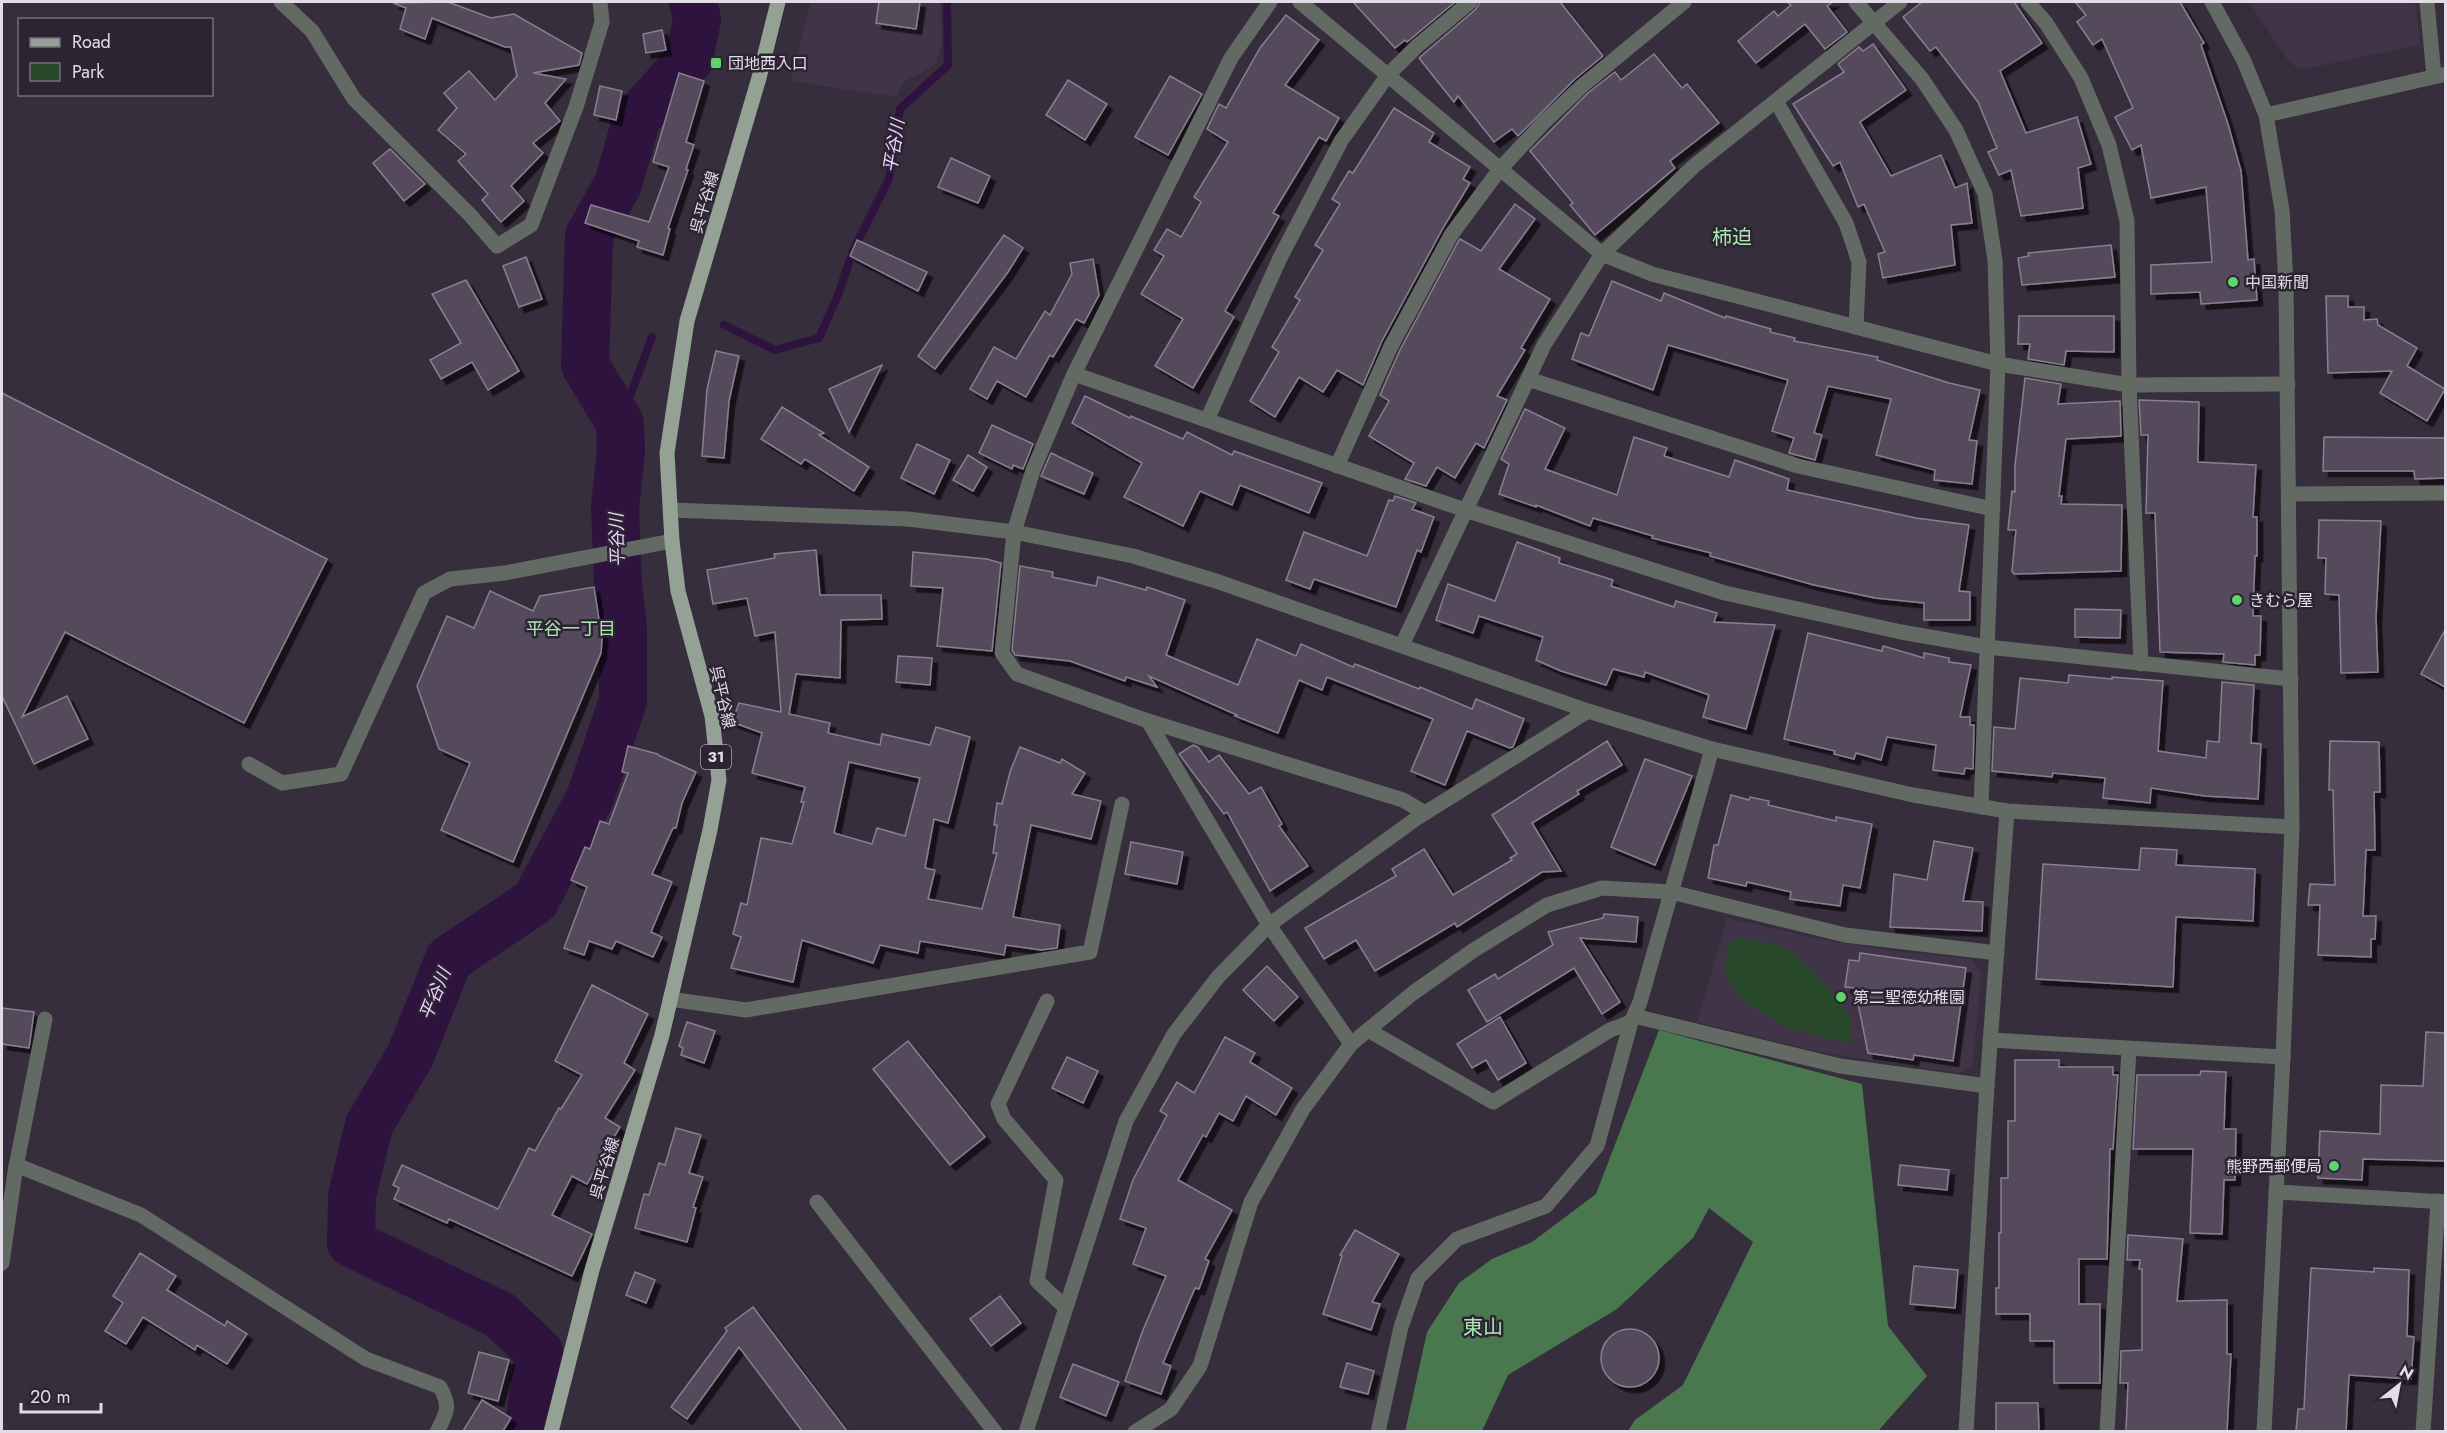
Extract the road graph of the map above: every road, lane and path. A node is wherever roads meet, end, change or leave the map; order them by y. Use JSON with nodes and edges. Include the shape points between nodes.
{"nodes":[{"id":1,"x":280,"y":2,"type":"edge"},
{"id":2,"x":600,"y":2,"type":"edge"},
{"id":3,"x":778,"y":2,"type":"edge"},
{"id":4,"x":1270,"y":2,"type":"edge"},
{"id":5,"x":1300,"y":2,"type":"edge"},
{"id":6,"x":1470,"y":2,"type":"edge"},
{"id":7,"x":1684,"y":2,"type":"edge"},
{"id":8,"x":1856,"y":2,"type":"edge"},
{"id":9,"x":1900,"y":2,"type":"edge"},
{"id":10,"x":2028,"y":2,"type":"edge"},
{"id":11,"x":2212,"y":2,"type":"edge"},
{"id":12,"x":2427,"y":2,"type":"edge"},
{"id":13,"x":1874,"y":23,"type":"junction"},
{"id":14,"x":1388,"y":75,"type":"junction"},
{"id":15,"x":2440,"y":75,"type":"edge"},
{"id":16,"x":1776,"y":101,"type":"junction"},
{"id":17,"x":2266,"y":116,"type":"junction"},
{"id":18,"x":1500,"y":169,"type":"junction"},
{"id":19,"x":1602,"y":254,"type":"junction"},
{"id":20,"x":1856,"y":327,"type":"junction"},
{"id":21,"x":1998,"y":364,"type":"junction"},
{"id":22,"x":1074,"y":374,"type":"junction"},
{"id":23,"x":1528,"y":379,"type":"junction"},
{"id":24,"x":2288,"y":384,"type":"junction"},
{"id":25,"x":2129,"y":386,"type":"junction"},
{"id":26,"x":1207,"y":420,"type":"junction"},
{"id":27,"x":1337,"y":465,"type":"junction"},
{"id":28,"x":2445,"y":493,"type":"edge"},
{"id":29,"x":2289,"y":494,"type":"junction"},
{"id":30,"x":1993,"y":509,"type":"junction"},
{"id":31,"x":671,"y":510,"type":"junction"},
{"id":32,"x":1466,"y":510,"type":"junction"},
{"id":33,"x":1014,"y":532,"type":"junction"},
{"id":34,"x":672,"y":541,"type":"junction"},
{"id":35,"x":1402,"y":645,"type":"junction"},
{"id":36,"x":1987,"y":647,"type":"junction"},
{"id":37,"x":2141,"y":664,"type":"junction"},
{"id":38,"x":2291,"y":679,"type":"junction"},
{"id":39,"x":1588,"y":711,"type":"junction"},
{"id":40,"x":1148,"y":721,"type":"junction"},
{"id":41,"x":1712,"y":749,"type":"junction"},
{"id":42,"x":249,"y":764,"type":"dead end"},
{"id":43,"x":1122,"y":804,"type":"dead end"},
{"id":44,"x":1981,"y":807,"type":"junction"},
{"id":45,"x":2007,"y":811,"type":"junction"},
{"id":46,"x":1425,"y":813,"type":"junction"},
{"id":47,"x":2292,"y":827,"type":"junction"},
{"id":48,"x":1671,"y":892,"type":"junction"},
{"id":49,"x":1269,"y":925,"type":"junction"},
{"id":50,"x":1996,"y":953,"type":"junction"},
{"id":51,"x":670,"y":999,"type":"junction"},
{"id":52,"x":1047,"y":1000,"type":"dead end"},
{"id":53,"x":45,"y":1019,"type":"dead end"},
{"id":54,"x":1632,"y":1019,"type":"junction"},
{"id":55,"x":1368,"y":1030,"type":"junction"},
{"id":56,"x":1990,"y":1040,"type":"junction"},
{"id":57,"x":1351,"y":1044,"type":"junction"},
{"id":58,"x":2129,"y":1048,"type":"junction"},
{"id":59,"x":2283,"y":1058,"type":"junction"},
{"id":60,"x":1987,"y":1086,"type":"junction"},
{"id":61,"x":16,"y":1165,"type":"junction"},
{"id":62,"x":2276,"y":1192,"type":"junction"},
{"id":63,"x":817,"y":1202,"type":"dead end"},
{"id":64,"x":2442,"y":1202,"type":"edge"},
{"id":65,"x":2,"y":1263,"type":"edge"},
{"id":66,"x":1065,"y":1307,"type":"junction"},
{"id":67,"x":437,"y":1431,"type":"edge"},
{"id":68,"x":551,"y":1431,"type":"edge"},
{"id":69,"x":994,"y":1431,"type":"edge"},
{"id":70,"x":1029,"y":1431,"type":"edge"},
{"id":71,"x":1135,"y":1431,"type":"edge"},
{"id":72,"x":1378,"y":1431,"type":"edge"},
{"id":73,"x":1966,"y":1431,"type":"edge"},
{"id":74,"x":2107,"y":1431,"type":"edge"},
{"id":75,"x":2264,"y":1431,"type":"edge"},
{"id":76,"x":2423,"y":1431,"type":"edge"}],
"edges":[{"from":1,"to":2,"type":"street","via":[[312,31],[354,99],[496,246],[531,225],[576,107],[602,22]]},
{"from":3,"to":31,"type":"main road","name":"呉平谷線","number":"31","via":[[687,321],[667,453]]},
{"from":4,"to":22,"type":"street","via":[[1231,58]]},
{"from":5,"to":14,"type":"street"},
{"from":6,"to":14,"type":"street"},
{"from":7,"to":18,"type":"street","via":[[1582,86]]},
{"from":8,"to":13,"type":"street"},
{"from":9,"to":13,"type":"street"},
{"from":10,"to":25,"type":"street","via":[[2046,22],[2081,78],[2109,145],[2127,221]]},
{"from":11,"to":17,"type":"street","via":[[2244,61]]},
{"from":12,"to":15,"type":"street"},
{"from":13,"to":16,"type":"street"},
{"from":13,"to":21,"type":"street","via":[[1922,79],[1956,129],[1984,194],[1995,260]]},
{"from":14,"to":18,"type":"street"},
{"from":14,"to":26,"type":"street","via":[[1341,141],[1280,258]]},
{"from":15,"to":17,"type":"street"},
{"from":16,"to":19,"type":"street","via":[[1694,166]]},
{"from":16,"to":20,"type":"street","via":[[1846,223],[1859,262]]},
{"from":17,"to":24,"type":"street","via":[[2282,210]]},
{"from":18,"to":19,"type":"street"},
{"from":18,"to":27,"type":"street","via":[[1451,235],[1391,346]]},
{"from":19,"to":20,"type":"street","via":[[1652,274]]},
{"from":19,"to":23,"type":"street","via":[[1544,345]]},
{"from":20,"to":21,"type":"street"},
{"from":21,"to":25,"type":"street"},
{"from":21,"to":30,"type":"street"},
{"from":22,"to":26,"type":"street"},
{"from":22,"to":33,"type":"street","via":[[1033,470]]},
{"from":23,"to":30,"type":"street","via":[[1798,466]]},
{"from":23,"to":32,"type":"street"},
{"from":24,"to":25,"type":"street"},
{"from":24,"to":29,"type":"street"},
{"from":25,"to":37,"type":"street"},
{"from":26,"to":27,"type":"street"},
{"from":27,"to":32,"type":"street"},
{"from":28,"to":29,"type":"street"},
{"from":29,"to":38,"type":"street"},
{"from":30,"to":36,"type":"street"},
{"from":31,"to":33,"type":"street","via":[[908,519]]},
{"from":31,"to":34,"type":"main road","name":"呉平谷線","number":"31"},
{"from":32,"to":35,"type":"street"},
{"from":32,"to":36,"type":"street","via":[[1725,593]]},
{"from":33,"to":35,"type":"street","via":[[1133,556]]},
{"from":33,"to":40,"type":"street","via":[[1002,653],[1017,674]]},
{"from":34,"to":42,"type":"street","via":[[506,573],[450,579],[424,593],[341,774],[282,783]]},
{"from":34,"to":51,"type":"main road","name":"呉平谷線","number":"31","via":[[678,591],[712,716],[719,780]]},
{"from":35,"to":39,"type":"street"},
{"from":36,"to":37,"type":"street"},
{"from":36,"to":44,"type":"street"},
{"from":37,"to":38,"type":"street"},
{"from":38,"to":47,"type":"street"},
{"from":39,"to":41,"type":"street"},
{"from":39,"to":46,"type":"street"},
{"from":40,"to":46,"type":"street","via":[[1403,800]]},
{"from":40,"to":49,"type":"street"},
{"from":41,"to":44,"type":"street"},
{"from":41,"to":48,"type":"street"},
{"from":43,"to":51,"type":"street","via":[[1090,952],[746,1010]]},
{"from":44,"to":45,"type":"street"},
{"from":45,"to":47,"type":"street"},
{"from":45,"to":50,"type":"street"},
{"from":46,"to":49,"type":"street"},
{"from":47,"to":59,"type":"street"},
{"from":48,"to":50,"type":"street","via":[[1845,935]]},
{"from":48,"to":54,"type":"street"},
{"from":48,"to":55,"type":"street","via":[[1602,888],[1547,905],[1465,956]]},
{"from":49,"to":57,"type":"street"},
{"from":49,"to":66,"type":"street","via":[[1218,977],[1174,1034],[1126,1121]]},
{"from":50,"to":56,"type":"street"},
{"from":51,"to":68,"type":"main road","name":"呉平谷線","number":"31","via":[[592,1270]]},
{"from":52,"to":66,"type":"street","via":[[998,1104],[1004,1119],[1056,1180],[1037,1281]]},
{"from":53,"to":61,"type":"street"},
{"from":54,"to":55,"type":"street","via":[[1493,1102]]},
{"from":54,"to":60,"type":"street","via":[[1840,1066]]},
{"from":54,"to":72,"type":"street","via":[[1598,1146],[1546,1206],[1457,1239],[1418,1278],[1401,1327]]},
{"from":55,"to":57,"type":"street"},
{"from":56,"to":58,"type":"street"},
{"from":56,"to":60,"type":"street"},
{"from":57,"to":71,"type":"street","via":[[1303,1109],[1251,1202],[1200,1366],[1172,1409]]},
{"from":58,"to":59,"type":"street"},
{"from":58,"to":74,"type":"street"},
{"from":59,"to":62,"type":"street"},
{"from":60,"to":73,"type":"street"},
{"from":61,"to":65,"type":"street"},
{"from":61,"to":67,"type":"street","via":[[141,1215],[366,1359],[440,1387],[447,1400],[447,1413]]},
{"from":62,"to":64,"type":"street"},
{"from":62,"to":75,"type":"street"},
{"from":63,"to":69,"type":"street"},
{"from":64,"to":76,"type":"street"},
{"from":66,"to":70,"type":"street"}]}
